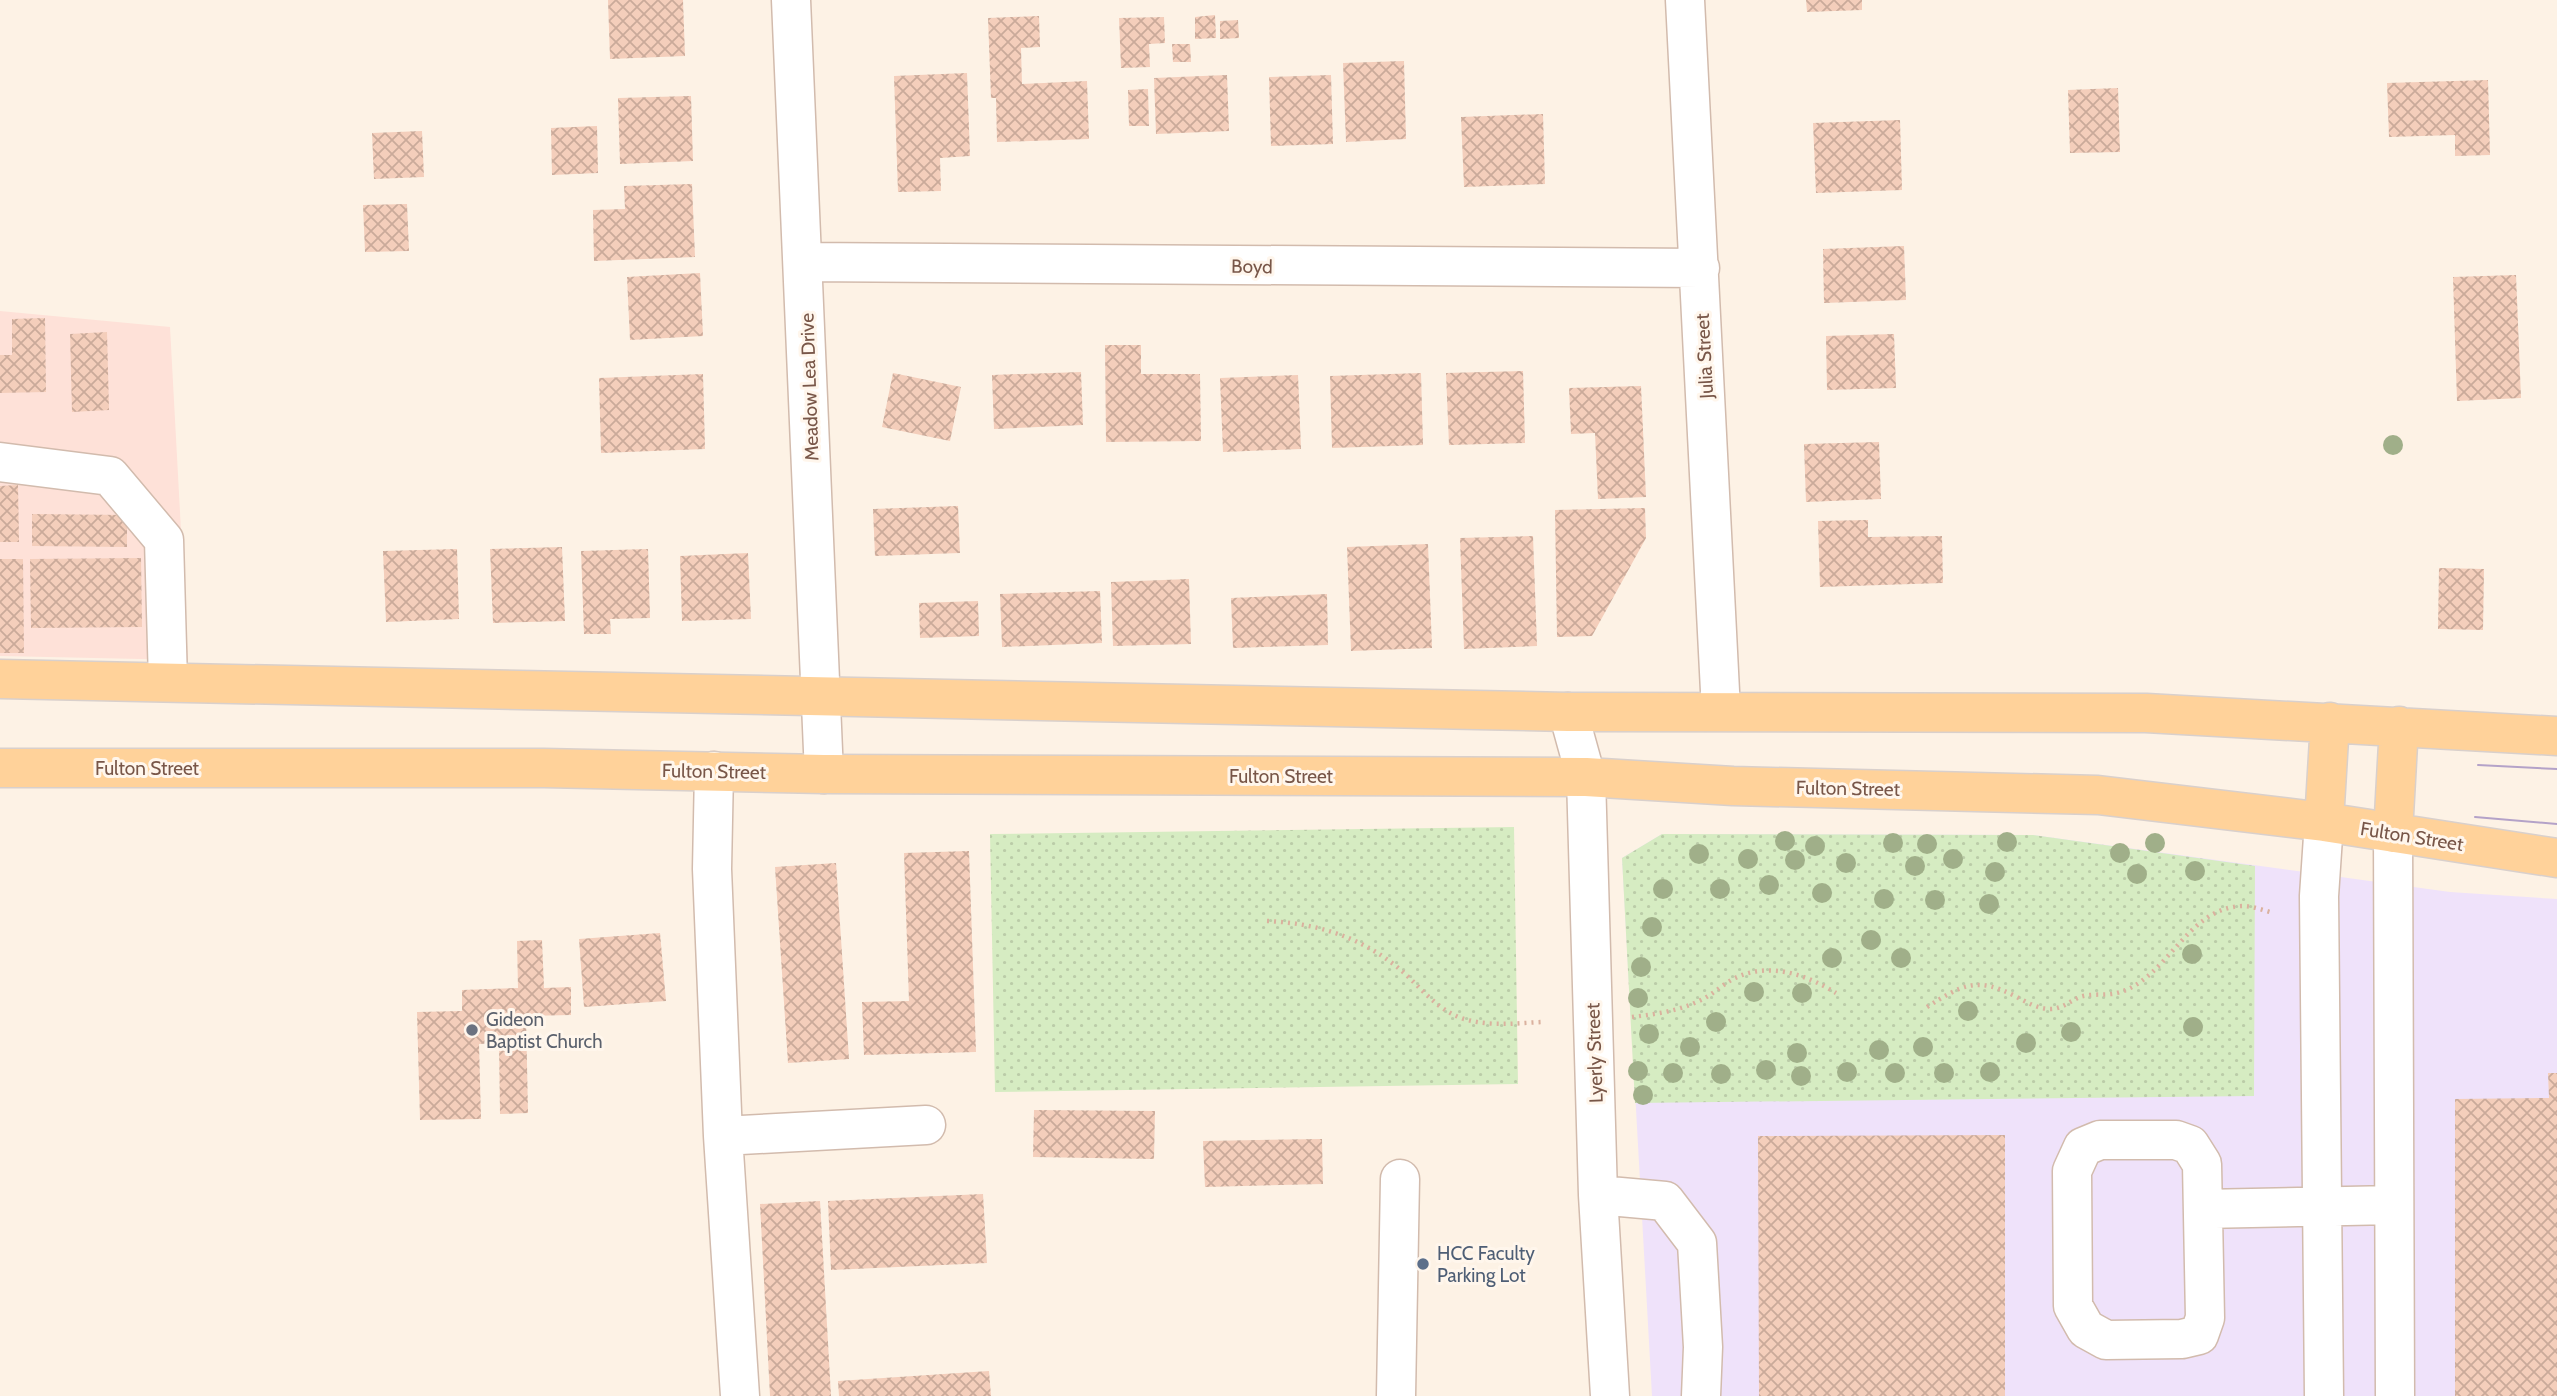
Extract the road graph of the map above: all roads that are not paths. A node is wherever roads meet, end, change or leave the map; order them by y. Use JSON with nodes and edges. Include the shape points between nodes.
{"nodes":[{"id":1,"x":790,"y":0,"type":"edge"},
{"id":2,"x":1685,"y":0,"type":"edge"},
{"id":3,"x":804,"y":262,"type":"junction"},
{"id":4,"x":1700,"y":268,"type":"junction"},
{"id":5,"x":0,"y":462,"type":"edge"},
{"id":6,"x":0,"y":679,"type":"edge"},
{"id":7,"x":168,"y":682,"type":"junction"},
{"id":8,"x":821,"y":696,"type":"junction"},
{"id":9,"x":1721,"y":711,"type":"junction"},
{"id":10,"x":1568,"y":712,"type":"junction"},
{"id":11,"x":2330,"y":722,"type":"junction"},
{"id":12,"x":2399,"y":726,"type":"junction"},
{"id":13,"x":2557,"y":736,"type":"edge"},
{"id":14,"x":0,"y":768,"type":"edge"},
{"id":15,"x":714,"y":771,"type":"junction"},
{"id":16,"x":824,"y":774,"type":"junction"},
{"id":17,"x":1586,"y":777,"type":"junction"},
{"id":18,"x":2324,"y":822,"type":"junction"},
{"id":19,"x":2393,"y":833,"type":"junction"},
{"id":20,"x":2557,"y":858,"type":"edge"},
{"id":21,"x":926,"y":1125,"type":"dead end"},
{"id":22,"x":723,"y":1136,"type":"junction"},
{"id":23,"x":1400,"y":1179,"type":"dead end"},
{"id":24,"x":1598,"y":1195,"type":"junction"},
{"id":25,"x":2393,"y":1205,"type":"junction"},
{"id":26,"x":2323,"y":1208,"type":"junction"},
{"id":27,"x":2203,"y":1209,"type":"junction"},
{"id":28,"x":740,"y":1396,"type":"edge"},
{"id":29,"x":1396,"y":1396,"type":"edge"},
{"id":30,"x":1610,"y":1396,"type":"edge"},
{"id":31,"x":1701,"y":1396,"type":"edge"},
{"id":32,"x":2324,"y":1396,"type":"edge"},
{"id":33,"x":2395,"y":1396,"type":"edge"}],
"edges":[{"from":1,"to":3,"type":"street","name":"Meadow Lea Drive"},
{"from":2,"to":4,"type":"street","name":"Julia Street"},
{"from":3,"to":4,"type":"street","name":"Boyd"},
{"from":3,"to":8,"type":"street","name":"Meadow Lea Drive"},
{"from":4,"to":9,"type":"street","name":"Julia Street"},
{"from":5,"to":7,"type":"street","via":[[110,476],[164,540]]},
{"from":6,"to":7,"type":"main road"},
{"from":7,"to":8,"type":"main road"},
{"from":8,"to":10,"type":"main road"},
{"from":8,"to":16,"type":"street","name":"Meadow Lea Drive"},
{"from":9,"to":10,"type":"main road"},
{"from":9,"to":11,"type":"main road","via":[[2146,713]]},
{"from":10,"to":17,"type":"street","name":"Lyerly Street"},
{"from":11,"to":12,"type":"main road"},
{"from":11,"to":18,"type":"main road"},
{"from":12,"to":13,"type":"main road"},
{"from":12,"to":19,"type":"main road"},
{"from":14,"to":15,"type":"main road","name":"Fulton Street"},
{"from":15,"to":16,"type":"main road","name":"Fulton Street"},
{"from":15,"to":22,"type":"street","via":[[712,869]]},
{"from":16,"to":17,"type":"main road","name":"Fulton Street"},
{"from":17,"to":18,"type":"main road","name":"Fulton Street","via":[[1733,786],[2098,795]]},
{"from":17,"to":24,"type":"street","name":"Lyerly Street"},
{"from":18,"to":19,"type":"main road","name":"Fulton Street"},
{"from":18,"to":26,"type":"street","via":[[2319,896]]},
{"from":19,"to":20,"type":"main road","name":"Fulton Street"},
{"from":19,"to":25,"type":"street"},
{"from":21,"to":22,"type":"street"},
{"from":22,"to":28,"type":"street"},
{"from":23,"to":29,"type":"street"},
{"from":24,"to":30,"type":"street","name":"Lyerly Street"},
{"from":24,"to":31,"type":"street","via":[[1665,1201],[1697,1243]]},
{"from":25,"to":26,"type":"street"},
{"from":25,"to":33,"type":"street"},
{"from":26,"to":27,"type":"street"},
{"from":26,"to":32,"type":"street"},
{"from":27,"to":27,"type":"street","via":[[2202,1164],[2190,1145],[2176,1140],[2100,1140],[2083,1147],[2072,1171],[2073,1306],[2086,1329],[2106,1340],[2199,1335],[2205,1318]]}]}
